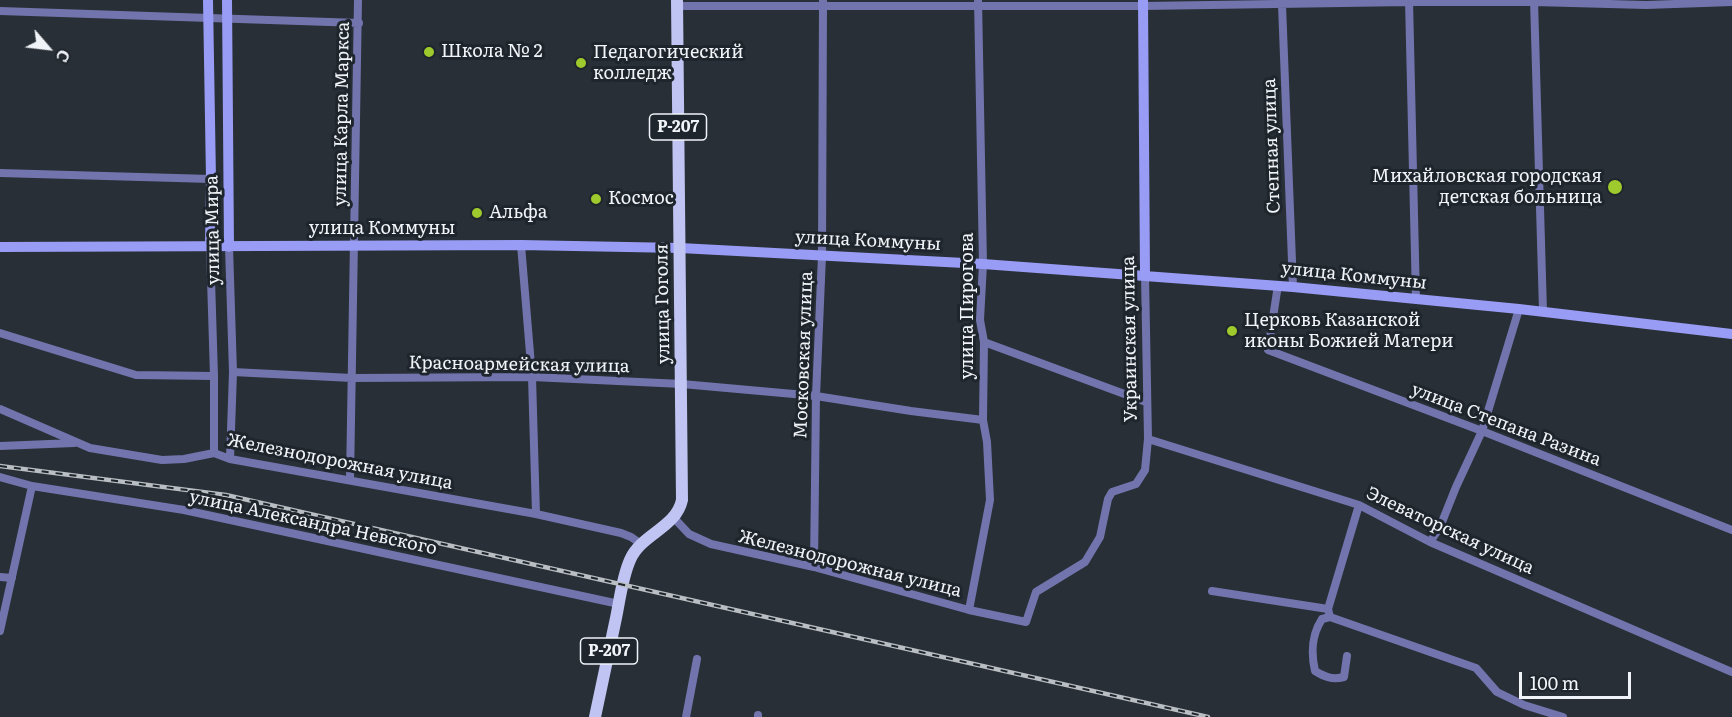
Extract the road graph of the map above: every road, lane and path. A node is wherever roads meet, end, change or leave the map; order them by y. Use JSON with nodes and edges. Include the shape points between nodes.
{"nodes":[{"id":1,"x":208,"y":0,"type":"edge"},
{"id":2,"x":227,"y":0,"type":"edge"},
{"id":3,"x":358,"y":0,"type":"edge"},
{"id":4,"x":1409,"y":1,"type":"edge"},
{"id":5,"x":1534,"y":1,"type":"edge"},
{"id":6,"x":1646,"y":2,"type":"edge"},
{"id":7,"x":1732,"y":2,"type":"edge"},
{"id":8,"x":677,"y":3,"type":"edge"},
{"id":9,"x":823,"y":3,"type":"edge"},
{"id":10,"x":978,"y":3,"type":"edge"},
{"id":11,"x":1143,"y":3,"type":"edge"},
{"id":12,"x":1287,"y":3,"type":"edge"},
{"id":13,"x":0,"y":11,"type":"edge"},
{"id":14,"x":227,"y":18,"type":"junction"},
{"id":15,"x":208,"y":19,"type":"junction"},
{"id":16,"x":358,"y":23,"type":"junction"},
{"id":17,"x":0,"y":173,"type":"edge"},
{"id":18,"x":211,"y":179,"type":"junction"},
{"id":19,"x":355,"y":245,"type":"junction"},
{"id":20,"x":521,"y":245,"type":"junction"},
{"id":21,"x":0,"y":246,"type":"edge"},
{"id":22,"x":210,"y":247,"type":"junction"},
{"id":23,"x":229,"y":247,"type":"junction"},
{"id":24,"x":680,"y":248,"type":"junction"},
{"id":25,"x":822,"y":256,"type":"junction"},
{"id":26,"x":983,"y":264,"type":"junction"},
{"id":27,"x":1146,"y":275,"type":"junction"},
{"id":28,"x":1278,"y":285,"type":"junction"},
{"id":29,"x":1293,"y":286,"type":"junction"},
{"id":30,"x":1416,"y":299,"type":"junction"},
{"id":31,"x":1519,"y":309,"type":"junction"},
{"id":32,"x":1543,"y":311,"type":"junction"},
{"id":33,"x":0,"y":333,"type":"edge"},
{"id":34,"x":1732,"y":334,"type":"edge"},
{"id":35,"x":984,"y":342,"type":"junction"},
{"id":36,"x":233,"y":372,"type":"junction"},
{"id":37,"x":214,"y":376,"type":"junction"},
{"id":38,"x":532,"y":377,"type":"junction"},
{"id":39,"x":352,"y":378,"type":"junction"},
{"id":40,"x":682,"y":384,"type":"junction"},
{"id":41,"x":816,"y":396,"type":"junction"},
{"id":42,"x":1146,"y":402,"type":"junction"},
{"id":43,"x":0,"y":409,"type":"edge"},
{"id":44,"x":983,"y":420,"type":"junction"},
{"id":45,"x":1482,"y":431,"type":"junction"},
{"id":46,"x":1148,"y":439,"type":"junction"},
{"id":47,"x":76,"y":442,"type":"junction"},
{"id":48,"x":0,"y":447,"type":"edge"},
{"id":49,"x":214,"y":453,"type":"junction"},
{"id":50,"x":230,"y":459,"type":"junction"},
{"id":51,"x":0,"y":477,"type":"edge"},
{"id":52,"x":350,"y":480,"type":"junction"},
{"id":53,"x":32,"y":486,"type":"junction"},
{"id":54,"x":1359,"y":505,"type":"junction"},
{"id":55,"x":536,"y":514,"type":"junction"},
{"id":56,"x":674,"y":518,"type":"junction"},
{"id":57,"x":1732,"y":530,"type":"edge"},
{"id":58,"x":1430,"y":542,"type":"junction"},
{"id":59,"x":641,"y":544,"type":"junction"},
{"id":60,"x":814,"y":567,"type":"junction"},
{"id":61,"x":0,"y":577,"type":"edge"},
{"id":62,"x":12,"y":578,"type":"junction"},
{"id":63,"x":1212,"y":591,"type":"dead end"},
{"id":64,"x":619,"y":604,"type":"junction"},
{"id":65,"x":969,"y":610,"type":"junction"},
{"id":66,"x":1329,"y":613,"type":"junction"},
{"id":67,"x":1026,"y":622,"type":"joint"},
{"id":68,"x":0,"y":631,"type":"edge"},
{"id":69,"x":1347,"y":656,"type":"dead end"},
{"id":70,"x":698,"y":658,"type":"dead end"},
{"id":71,"x":1732,"y":672,"type":"edge"},
{"id":72,"x":595,"y":717,"type":"edge"},
{"id":73,"x":686,"y":717,"type":"edge"},
{"id":74,"x":1563,"y":717,"type":"edge"}],
"edges":[{"from":1,"to":15,"type":"street","name":"улица Мира"},
{"from":2,"to":14,"type":"street","name":"улица Мира"},
{"from":3,"to":16,"type":"street","name":"улица Карла Маркса"},
{"from":4,"to":5,"type":"street"},
{"from":4,"to":12,"type":"street"},
{"from":4,"to":30,"type":"street"},
{"from":5,"to":6,"type":"street"},
{"from":5,"to":32,"type":"street"},
{"from":6,"to":7,"type":"street"},
{"from":8,"to":9,"type":"street"},
{"from":8,"to":24,"type":"main road","name":"улица Гоголя","number":"Р-207"},
{"from":9,"to":10,"type":"street"},
{"from":9,"to":25,"type":"street","name":"Московская улица"},
{"from":10,"to":11,"type":"street"},
{"from":10,"to":26,"type":"street","name":"улица Пирогова"},
{"from":11,"to":12,"type":"street"},
{"from":11,"to":27,"type":"street","name":"Украинская улица"},
{"from":12,"to":29,"type":"street","name":"Степная улица"},
{"from":13,"to":15,"type":"street"},
{"from":14,"to":15,"type":"street"},
{"from":14,"to":16,"type":"street"},
{"from":14,"to":23,"type":"street","name":"улица Мира"},
{"from":15,"to":18,"type":"street","name":"улица Мира"},
{"from":16,"to":19,"type":"street","name":"улица Карла Маркса"},
{"from":17,"to":18,"type":"street"},
{"from":18,"to":22,"type":"street","name":"улица Мира"},
{"from":19,"to":20,"type":"street","name":"улица Коммуны"},
{"from":19,"to":23,"type":"street","name":"улица Коммуны"},
{"from":19,"to":39,"type":"street","name":"улица Карла Маркса"},
{"from":20,"to":24,"type":"street","name":"улица Коммуны"},
{"from":20,"to":38,"type":"street"},
{"from":21,"to":22,"type":"street","name":"улица Коммуны"},
{"from":22,"to":23,"type":"street","name":"улица Коммуны"},
{"from":22,"to":37,"type":"street","name":"улица Мира"},
{"from":23,"to":36,"type":"street","name":"улица Мира"},
{"from":24,"to":25,"type":"street","name":"улица Коммуны"},
{"from":24,"to":40,"type":"main road","name":"улица Гоголя","number":"Р-207"},
{"from":25,"to":26,"type":"street","name":"улица Коммуны"},
{"from":25,"to":41,"type":"street","name":"Московская улица"},
{"from":26,"to":27,"type":"street","name":"улица Коммуны"},
{"from":26,"to":35,"type":"street","name":"улица Пирогова","via":[[980,320]]},
{"from":27,"to":28,"type":"street","name":"улица Коммуны"},
{"from":27,"to":42,"type":"street","name":"Украинская улица"},
{"from":28,"to":29,"type":"street","name":"улица Коммуны"},
{"from":28,"to":45,"type":"street","name":"улица Степана Разина","via":[[1268,350]]},
{"from":29,"to":30,"type":"street","name":"улица Коммуны"},
{"from":30,"to":31,"type":"street","name":"улица Коммуны"},
{"from":31,"to":32,"type":"street","name":"улица Коммуны"},
{"from":31,"to":45,"type":"street"},
{"from":32,"to":34,"type":"street","name":"улица Коммуны"},
{"from":33,"to":37,"type":"street","via":[[136,375]]},
{"from":35,"to":42,"type":"street"},
{"from":35,"to":44,"type":"street","name":"улица Пирогова"},
{"from":36,"to":39,"type":"street","name":"Красноармейская улица"},
{"from":36,"to":50,"type":"street","name":"улица Мира"},
{"from":37,"to":49,"type":"street","name":"улица Мира"},
{"from":38,"to":39,"type":"street","name":"Красноармейская улица"},
{"from":38,"to":40,"type":"street","name":"Красноармейская улица"},
{"from":38,"to":55,"type":"street"},
{"from":39,"to":52,"type":"street","name":"улица Карла Маркса"},
{"from":40,"to":41,"type":"street","name":"Красноармейская улица"},
{"from":40,"to":56,"type":"main road","name":"улица Гоголя","number":"Р-207","via":[[682,500]]},
{"from":41,"to":44,"type":"street","name":"Красноармейская улица"},
{"from":41,"to":60,"type":"street","name":"Московская улица"},
{"from":42,"to":46,"type":"street","name":"Украинская улица"},
{"from":43,"to":47,"type":"street","name":"Железнодорожная улица"},
{"from":44,"to":65,"type":"street","name":"улица Пирогова","via":[[990,500]]},
{"from":45,"to":57,"type":"street","name":"улица Степана Разина"},
{"from":45,"to":58,"type":"street"},
{"from":46,"to":54,"type":"street","name":"Элеваторская улица"},
{"from":46,"to":67,"type":"street","name":"Украинская улица","via":[[1145,470],[1136,484],[1112,492],[1100,537],[1085,562],[1036,592]]},
{"from":47,"to":48,"type":"street"},
{"from":47,"to":49,"type":"street","name":"Железнодорожная улица","via":[[90,448],[162,460]]},
{"from":49,"to":50,"type":"street","name":"Железнодорожная улица"},
{"from":50,"to":52,"type":"street","name":"Железнодорожная улица"},
{"from":51,"to":53,"type":"street","name":"улица Александра Невского"},
{"from":52,"to":55,"type":"street","name":"Железнодорожная улица"},
{"from":53,"to":62,"type":"street"},
{"from":53,"to":64,"type":"street","name":"улица Александра Невского","via":[[184,510]]},
{"from":54,"to":58,"type":"street","name":"Элеваторская улица"},
{"from":54,"to":66,"type":"street"},
{"from":55,"to":59,"type":"street","name":"Железнодорожная улица","via":[[621,533]]},
{"from":56,"to":59,"type":"main road","number":"Р-207"},
{"from":56,"to":60,"type":"street","name":"Железнодорожная улица","via":[[698,539]]},
{"from":58,"to":71,"type":"street","name":"Элеваторская улица"},
{"from":59,"to":64,"type":"main road","number":"Р-207","via":[[630,559]]},
{"from":60,"to":65,"type":"street","name":"Железнодорожная улица"},
{"from":61,"to":62,"type":"street"},
{"from":62,"to":68,"type":"street"},
{"from":63,"to":66,"type":"street"},
{"from":64,"to":72,"type":"main road","number":"Р-207"},
{"from":65,"to":67,"type":"street","name":"Железнодорожная улица"},
{"from":66,"to":69,"type":"street","via":[[1313,639],[1315,671],[1325,677],[1344,678]]},
{"from":66,"to":74,"type":"street","via":[[1476,668],[1497,692]]},
{"from":70,"to":73,"type":"street"}]}
